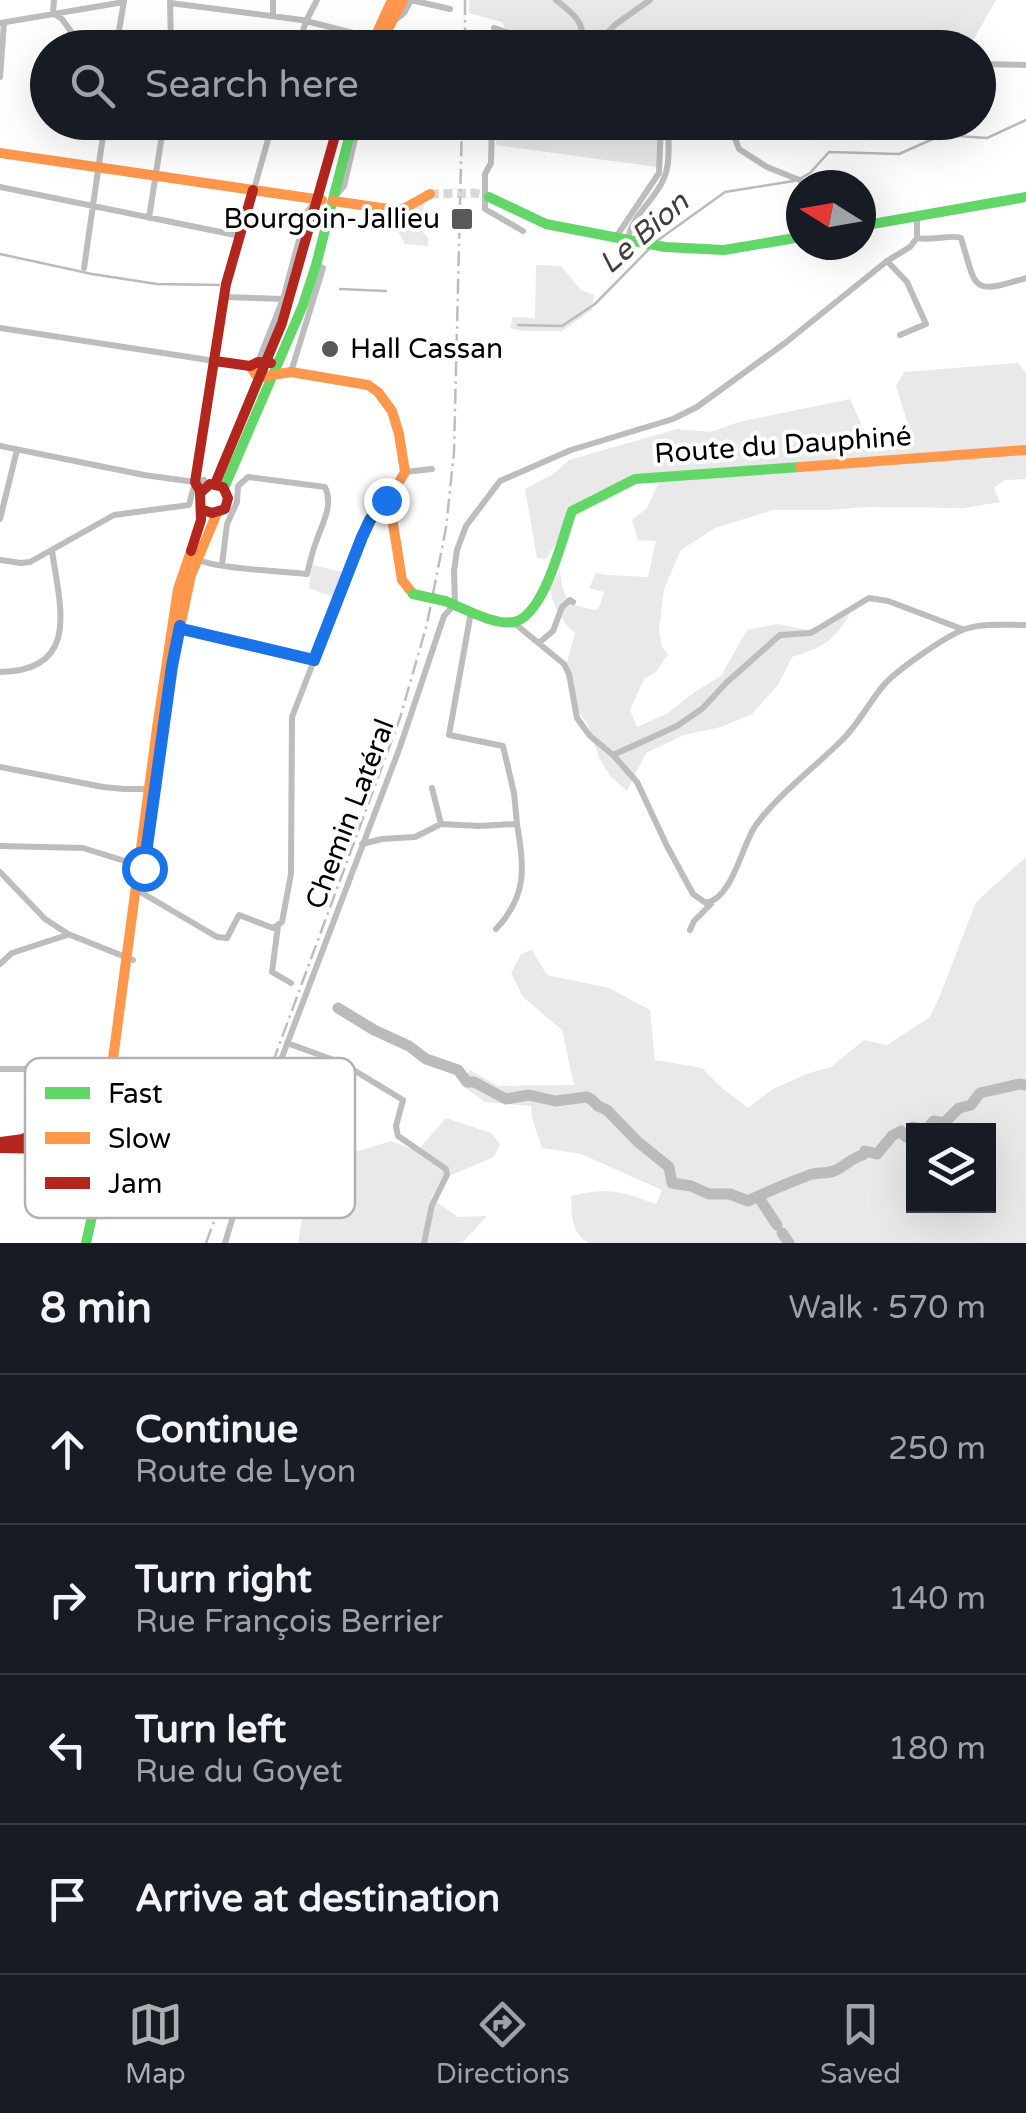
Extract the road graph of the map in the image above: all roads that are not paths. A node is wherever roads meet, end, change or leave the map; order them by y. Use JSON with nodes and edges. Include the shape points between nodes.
{"nodes":[{"id":1,"x":54,"y":0,"type":"edge"},
{"id":2,"x":273,"y":0,"type":"edge"},
{"id":3,"x":317,"y":0,"type":"edge"},
{"id":4,"x":392,"y":0,"type":"edge"},
{"id":5,"x":403,"y":0,"type":"edge"},
{"id":6,"x":411,"y":0,"type":"edge"},
{"id":7,"x":556,"y":0,"type":"edge"},
{"id":8,"x":650,"y":0,"type":"edge"},
{"id":9,"x":124,"y":1,"type":"edge"},
{"id":10,"x":105,"y":2,"type":"edge"},
{"id":11,"x":170,"y":2,"type":"edge"},
{"id":12,"x":450,"y":8,"type":"dead end"},
{"id":13,"x":53,"y":13,"type":"junction"},
{"id":14,"x":273,"y":16,"type":"junction"},
{"id":15,"x":306,"y":21,"type":"junction"},
{"id":16,"x":392,"y":22,"type":"junction"},
{"id":17,"x":2,"y":23,"type":"edge"},
{"id":18,"x":70,"y":30,"type":"edge"},
{"id":19,"x":119,"y":30,"type":"edge"},
{"id":20,"x":171,"y":30,"type":"edge"},
{"id":21,"x":303,"y":30,"type":"edge"},
{"id":22,"x":341,"y":30,"type":"edge"},
{"id":23,"x":378,"y":30,"type":"edge"},
{"id":24,"x":389,"y":30,"type":"edge"},
{"id":25,"x":584,"y":30,"type":"edge"},
{"id":26,"x":609,"y":30,"type":"edge"},
{"id":27,"x":996,"y":65,"type":"edge"},
{"id":28,"x":1026,"y":66,"type":"edge"},
{"id":29,"x":0,"y":77,"type":"edge"},
{"id":30,"x":102,"y":140,"type":"edge"},
{"id":31,"x":161,"y":140,"type":"edge"},
{"id":32,"x":268,"y":140,"type":"edge"},
{"id":33,"x":351,"y":140,"type":"edge"},
{"id":34,"x":492,"y":140,"type":"edge"},
{"id":35,"x":663,"y":140,"type":"edge"},
{"id":36,"x":736,"y":140,"type":"edge"},
{"id":37,"x":332,"y":141,"type":"joint"},
{"id":38,"x":0,"y":153,"type":"edge"},
{"id":39,"x":98,"y":166,"type":"junction"},
{"id":40,"x":156,"y":175,"type":"junction"},
{"id":41,"x":786,"y":175,"type":"edge"},
{"id":42,"x":0,"y":187,"type":"edge"},
{"id":43,"x":253,"y":190,"type":"junction"},
{"id":44,"x":430,"y":194,"type":"tunnel mouth"},
{"id":45,"x":489,"y":196,"type":"tunnel mouth"},
{"id":46,"x":1026,"y":197,"type":"edge"},
{"id":47,"x":316,"y":199,"type":"junction"},
{"id":48,"x":333,"y":201,"type":"junction"},
{"id":49,"x":93,"y":206,"type":"junction"},
{"id":50,"x":149,"y":218,"type":"junction"},
{"id":51,"x":916,"y":218,"type":"junction"},
{"id":52,"x":876,"y":221,"type":"edge"},
{"id":53,"x":523,"y":230,"type":"dead end"},
{"id":54,"x":240,"y":236,"type":"junction"},
{"id":55,"x":917,"y":238,"type":"junction"},
{"id":56,"x":786,"y":239,"type":"edge"},
{"id":57,"x":628,"y":241,"type":"junction"},
{"id":58,"x":887,"y":261,"type":"junction"},
{"id":59,"x":316,"y":265,"type":"junction"},
{"id":60,"x":84,"y":268,"type":"dead end"},
{"id":61,"x":1026,"y":278,"type":"edge"},
{"id":62,"x":224,"y":297,"type":"junction"},
{"id":63,"x":283,"y":299,"type":"junction"},
{"id":64,"x":0,"y":328,"type":"edge"},
{"id":65,"x":900,"y":335,"type":"dead end"},
{"id":66,"x":215,"y":361,"type":"junction"},
{"id":67,"x":263,"y":364,"type":"junction"},
{"id":68,"x":289,"y":372,"type":"junction"},
{"id":69,"x":266,"y":377,"type":"junction"},
{"id":70,"x":0,"y":446,"type":"edge"},
{"id":71,"x":17,"y":450,"type":"junction"},
{"id":72,"x":1026,"y":450,"type":"edge"},
{"id":73,"x":432,"y":468,"type":"dead end"},
{"id":74,"x":406,"y":472,"type":"junction"},
{"id":75,"x":207,"y":482,"type":"junction"},
{"id":76,"x":389,"y":499,"type":"junction"},
{"id":77,"x":203,"y":510,"type":"junction"},
{"id":78,"x":218,"y":514,"type":"junction"},
{"id":79,"x":0,"y":520,"type":"edge"},
{"id":80,"x":52,"y":550,"type":"junction"},
{"id":81,"x":192,"y":558,"type":"junction"},
{"id":82,"x":0,"y":560,"type":"edge"},
{"id":83,"x":222,"y":565,"type":"junction"},
{"id":84,"x":177,"y":597,"type":"junction"},
{"id":85,"x":450,"y":602,"type":"junction"},
{"id":86,"x":574,"y":602,"type":"dead end"},
{"id":87,"x":471,"y":611,"type":"junction"},
{"id":88,"x":512,"y":622,"type":"junction"},
{"id":89,"x":1026,"y":624,"type":"edge"},
{"id":90,"x":186,"y":628,"type":"junction"},
{"id":91,"x":963,"y":630,"type":"junction"},
{"id":92,"x":540,"y":642,"type":"junction"},
{"id":93,"x":314,"y":660,"type":"junction"},
{"id":94,"x":0,"y":672,"type":"edge"},
{"id":95,"x":613,"y":755,"type":"junction"},
{"id":96,"x":0,"y":767,"type":"edge"},
{"id":97,"x":432,"y":788,"type":"dead end"},
{"id":98,"x":152,"y":789,"type":"junction"},
{"id":99,"x":441,"y":824,"type":"junction"},
{"id":100,"x":517,"y":824,"type":"junction"},
{"id":101,"x":362,"y":844,"type":"junction"},
{"id":102,"x":0,"y":846,"type":"edge"},
{"id":103,"x":142,"y":867,"type":"junction"},
{"id":104,"x":0,"y":872,"type":"edge"},
{"id":105,"x":138,"y":891,"type":"junction"},
{"id":106,"x":713,"y":902,"type":"junction"},
{"id":107,"x":275,"y":926,"type":"junction"},
{"id":108,"x":496,"y":929,"type":"dead end"},
{"id":109,"x":690,"y":930,"type":"dead end"},
{"id":110,"x":68,"y":934,"type":"junction"},
{"id":111,"x":130,"y":960,"type":"junction"},
{"id":112,"x":0,"y":964,"type":"edge"},
{"id":113,"x":291,"y":983,"type":"dead end"},
{"id":114,"x":287,"y":1043,"type":"junction"},
{"id":115,"x":114,"y":1058,"type":"edge"},
{"id":116,"x":118,"y":1058,"type":"edge"},
{"id":117,"x":282,"y":1058,"type":"edge"},
{"id":118,"x":326,"y":1058,"type":"edge"},
{"id":119,"x":355,"y":1072,"type":"edge"},
{"id":120,"x":25,"y":1138,"type":"edge"},
{"id":121,"x":0,"y":1145,"type":"edge"},
{"id":122,"x":25,"y":1147,"type":"edge"},
{"id":123,"x":88,"y":1218,"type":"edge"},
{"id":124,"x":90,"y":1218,"type":"edge"},
{"id":125,"x":234,"y":1218,"type":"edge"},
{"id":126,"x":83,"y":1243,"type":"edge"},
{"id":127,"x":226,"y":1243,"type":"edge"},
{"id":128,"x":424,"y":1243,"type":"edge"}],
"edges":[{"from":1,"to":13,"type":"street"},
{"from":2,"to":14,"type":"street"},
{"from":3,"to":15,"type":"street"},
{"from":4,"to":23,"type":"main road"},
{"from":5,"to":16,"type":"main road"},
{"from":6,"to":12,"type":"street"},
{"from":6,"to":16,"type":"street"},
{"from":7,"to":25,"type":"street"},
{"from":8,"to":26,"type":"street"},
{"from":9,"to":10,"type":"street"},
{"from":9,"to":19,"type":"street"},
{"from":10,"to":13,"type":"street"},
{"from":11,"to":14,"type":"street"},
{"from":11,"to":20,"type":"street"},
{"from":13,"to":17,"type":"street"},
{"from":13,"to":18,"type":"street"},
{"from":14,"to":15,"type":"street"},
{"from":15,"to":21,"type":"street"},
{"from":15,"to":22,"type":"street"},
{"from":16,"to":24,"type":"main road"},
{"from":17,"to":29,"type":"street"},
{"from":27,"to":28,"type":"street"},
{"from":30,"to":39,"type":"street"},
{"from":31,"to":40,"type":"street"},
{"from":32,"to":43,"type":"street"},
{"from":33,"to":48,"type":"main road"},
{"from":34,"to":53,"type":"street","via":[[485,209]]},
{"from":35,"to":57,"type":"street","via":[[659,173]]},
{"from":36,"to":41,"type":"street","via":[[758,162]]},
{"from":37,"to":47,"type":"main road"},
{"from":37,"to":48,"type":"main road"},
{"from":38,"to":39,"type":"main road"},
{"from":39,"to":40,"type":"main road"},
{"from":39,"to":49,"type":"street"},
{"from":40,"to":43,"type":"main road"},
{"from":40,"to":50,"type":"street"},
{"from":42,"to":49,"type":"street"},
{"from":43,"to":47,"type":"main road"},
{"from":43,"to":54,"type":"main road"},
{"from":44,"to":48,"type":"main road","via":[[390,210]]},
{"from":45,"to":57,"type":"main road","via":[[546,224]]},
{"from":46,"to":51,"type":"main road"},
{"from":47,"to":48,"type":"main road"},
{"from":47,"to":63,"type":"street"},
{"from":47,"to":67,"type":"main road","via":[[290,301]]},
{"from":48,"to":59,"type":"main road"},
{"from":49,"to":50,"type":"street"},
{"from":49,"to":60,"type":"street"},
{"from":50,"to":54,"type":"street"},
{"from":51,"to":52,"type":"main road"},
{"from":51,"to":55,"type":"street"},
{"from":54,"to":62,"type":"main road"},
{"from":55,"to":58,"type":"street"},
{"from":55,"to":61,"type":"street","via":[[961,238],[980,286]]},
{"from":56,"to":57,"type":"main road","via":[[724,250]]},
{"from":58,"to":65,"type":"street","via":[[906,282],[926,324]]},
{"from":58,"to":85,"type":"street","via":[[697,407],[500,480],[466,526]]},
{"from":59,"to":67,"type":"main road","via":[[303,305]]},
{"from":59,"to":68,"type":"street","via":[[323,268]]},
{"from":62,"to":63,"type":"street"},
{"from":62,"to":66,"type":"main road"},
{"from":63,"to":67,"type":"street"},
{"from":64,"to":66,"type":"street"},
{"from":66,"to":67,"type":"main road"},
{"from":66,"to":75,"type":"main road"},
{"from":67,"to":68,"type":"main road"},
{"from":67,"to":69,"type":"main road"},
{"from":67,"to":69,"type":"main road","via":[[256,375]]},
{"from":68,"to":69,"type":"main road"},
{"from":68,"to":74,"type":"main road","via":[[377,390],[394,410]]},
{"from":69,"to":75,"type":"main road"},
{"from":70,"to":71,"type":"street"},
{"from":71,"to":75,"type":"street"},
{"from":71,"to":79,"type":"street"},
{"from":72,"to":88,"type":"main road","name":"Route du Dauphiné","via":[[635,478],[572,511],[540,599]]},
{"from":73,"to":74,"type":"street"},
{"from":74,"to":76,"type":"main road"},
{"from":75,"to":77,"type":"main road"},
{"from":75,"to":78,"type":"main road","via":[[228,496]]},
{"from":75,"to":80,"type":"street","via":[[189,505],[114,515]]},
{"from":76,"to":85,"type":"main road","bridge":true,"via":[[402,580],[414,594]]},
{"from":76,"to":93,"type":"street","via":[[362,537]]},
{"from":77,"to":78,"type":"main road"},
{"from":77,"to":81,"type":"main road"},
{"from":78,"to":81,"type":"main road"},
{"from":80,"to":82,"type":"street","via":[[22,564]]},
{"from":80,"to":94,"type":"street","via":[[58,642],[28,670]]},
{"from":81,"to":83,"type":"street"},
{"from":81,"to":84,"type":"main road"},
{"from":81,"to":90,"type":"main road"},
{"from":83,"to":83,"type":"street","via":[[238,486],[248,477],[325,486],[326,516],[307,574]]},
{"from":84,"to":90,"type":"street","via":[[176,620]]},
{"from":84,"to":98,"type":"main road"},
{"from":85,"to":87,"type":"main road"},
{"from":85,"to":101,"type":"street","name":"Chemin Latéral"},
{"from":86,"to":92,"type":"street","via":[[562,607],[554,631]]},
{"from":87,"to":88,"type":"main road"},
{"from":87,"to":100,"type":"street","via":[[449,735],[503,746]]},
{"from":88,"to":92,"type":"street"},
{"from":89,"to":91,"type":"street"},
{"from":90,"to":93,"type":"street"},
{"from":90,"to":98,"type":"main road","via":[[172,666]]},
{"from":91,"to":95,"type":"street","via":[[869,598],[811,633],[780,635],[703,708]]},
{"from":91,"to":106,"type":"street","via":[[884,684],[848,734],[768,811]]},
{"from":92,"to":95,"type":"street","via":[[564,664],[577,718]]},
{"from":93,"to":107,"type":"street","via":[[292,716],[290,874],[282,922]]},
{"from":95,"to":106,"type":"street","via":[[637,782],[693,894]]},
{"from":96,"to":98,"type":"street","via":[[124,790]]},
{"from":97,"to":99,"type":"street"},
{"from":98,"to":103,"type":"main road"},
{"from":99,"to":100,"type":"street"},
{"from":99,"to":101,"type":"street","via":[[415,836]]},
{"from":100,"to":108,"type":"street","via":[[518,897]]},
{"from":101,"to":114,"type":"street","name":"Chemin Latéral"},
{"from":102,"to":103,"type":"street","via":[[83,848]]},
{"from":103,"to":105,"type":"main road"},
{"from":104,"to":110,"type":"street"},
{"from":105,"to":107,"type":"street","via":[[217,937],[227,938],[239,914]]},
{"from":105,"to":111,"type":"main road"},
{"from":106,"to":109,"type":"street"},
{"from":107,"to":113,"type":"street","via":[[272,972]]},
{"from":110,"to":111,"type":"street"},
{"from":110,"to":112,"type":"street"},
{"from":111,"to":115,"type":"main road"},
{"from":111,"to":116,"type":"main road"},
{"from":114,"to":117,"type":"street","name":"Chemin Latéral"},
{"from":114,"to":118,"type":"street"},
{"from":119,"to":128,"type":"street","via":[[403,1100],[398,1136],[446,1170]]},
{"from":120,"to":121,"type":"main road"},
{"from":121,"to":122,"type":"main road"},
{"from":123,"to":126,"type":"main road"},
{"from":124,"to":126,"type":"main road"},
{"from":125,"to":127,"type":"street","name":"Chemin Latéral"}]}
